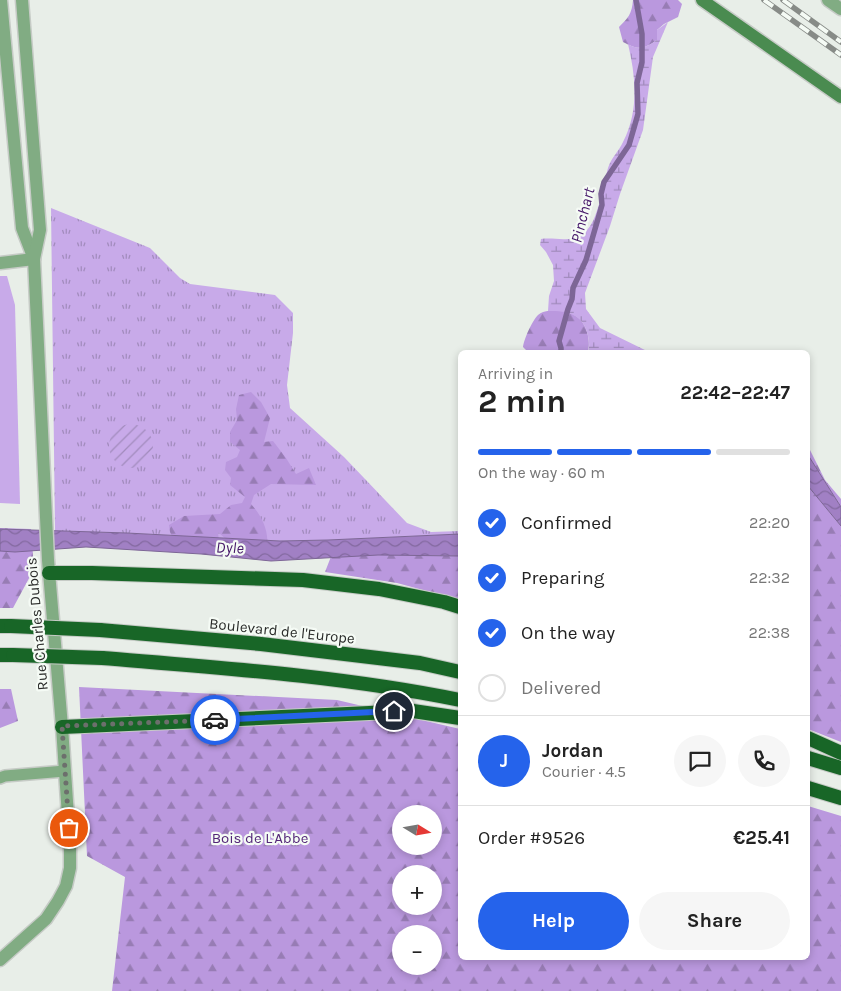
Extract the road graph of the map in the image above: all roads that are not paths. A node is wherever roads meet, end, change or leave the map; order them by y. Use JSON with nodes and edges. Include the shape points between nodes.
{"nodes":[{"id":1,"x":1,"y":0,"type":"edge"},
{"id":2,"x":22,"y":0,"type":"edge"},
{"id":3,"x":702,"y":0,"type":"edge"},
{"id":4,"x":828,"y":0,"type":"edge"},
{"id":5,"x":841,"y":9,"type":"edge"},
{"id":6,"x":841,"y":97,"type":"edge"},
{"id":7,"x":34,"y":258,"type":"junction"},
{"id":8,"x":0,"y":263,"type":"edge"},
{"id":9,"x":48,"y":567,"type":"junction"},
{"id":10,"x":458,"y":606,"type":"edge"},
{"id":11,"x":6,"y":626,"type":"edge"},
{"id":12,"x":7,"y":655,"type":"edge"},
{"id":13,"x":458,"y":672,"type":"edge"},
{"id":14,"x":458,"y":700,"type":"edge"},
{"id":15,"x":458,"y":718,"type":"edge"},
{"id":16,"x":62,"y":726,"type":"junction"},
{"id":17,"x":810,"y":739,"type":"edge"},
{"id":18,"x":841,"y":753,"type":"edge"},
{"id":19,"x":810,"y":759,"type":"edge"},
{"id":20,"x":841,"y":768,"type":"edge"},
{"id":21,"x":65,"y":771,"type":"junction"},
{"id":22,"x":0,"y":778,"type":"edge"},
{"id":23,"x":810,"y":789,"type":"edge"},
{"id":24,"x":841,"y":798,"type":"edge"},
{"id":25,"x":0,"y":960,"type":"edge"}],
"edges":[{"from":1,"to":7,"type":"street","name":"Rue Charles Dubois","via":[[22,228]]},
{"from":2,"to":7,"type":"street","name":"Rue Charles Dubois","via":[[40,230]]},
{"from":3,"to":6,"type":"main road"},
{"from":4,"to":5,"type":"street"},
{"from":7,"to":8,"type":"street"},
{"from":7,"to":9,"type":"street","name":"Rue Charles Dubois"},
{"from":9,"to":10,"type":"highway","via":[[92,573],[303,580],[379,589]]},
{"from":9,"to":16,"type":"street","name":"Rue Charles Dubois"},
{"from":11,"to":13,"type":"highway","name":"Boulevard de l'Europe","bridge":true,"via":[[100,630],[261,644],[420,663]]},
{"from":12,"to":14,"type":"highway","bridge":true,"via":[[102,658],[262,671]]},
{"from":15,"to":16,"type":"highway","via":[[413,710]]},
{"from":16,"to":21,"type":"street","name":"Rue Charles Dubois"},
{"from":17,"to":18,"type":"highway"},
{"from":19,"to":20,"type":"highway"},
{"from":21,"to":22,"type":"lane"},
{"from":21,"to":25,"type":"street","name":"Rue Charles Dubois","via":[[70,846],[66,886],[46,918]]},
{"from":23,"to":24,"type":"highway"}]}
